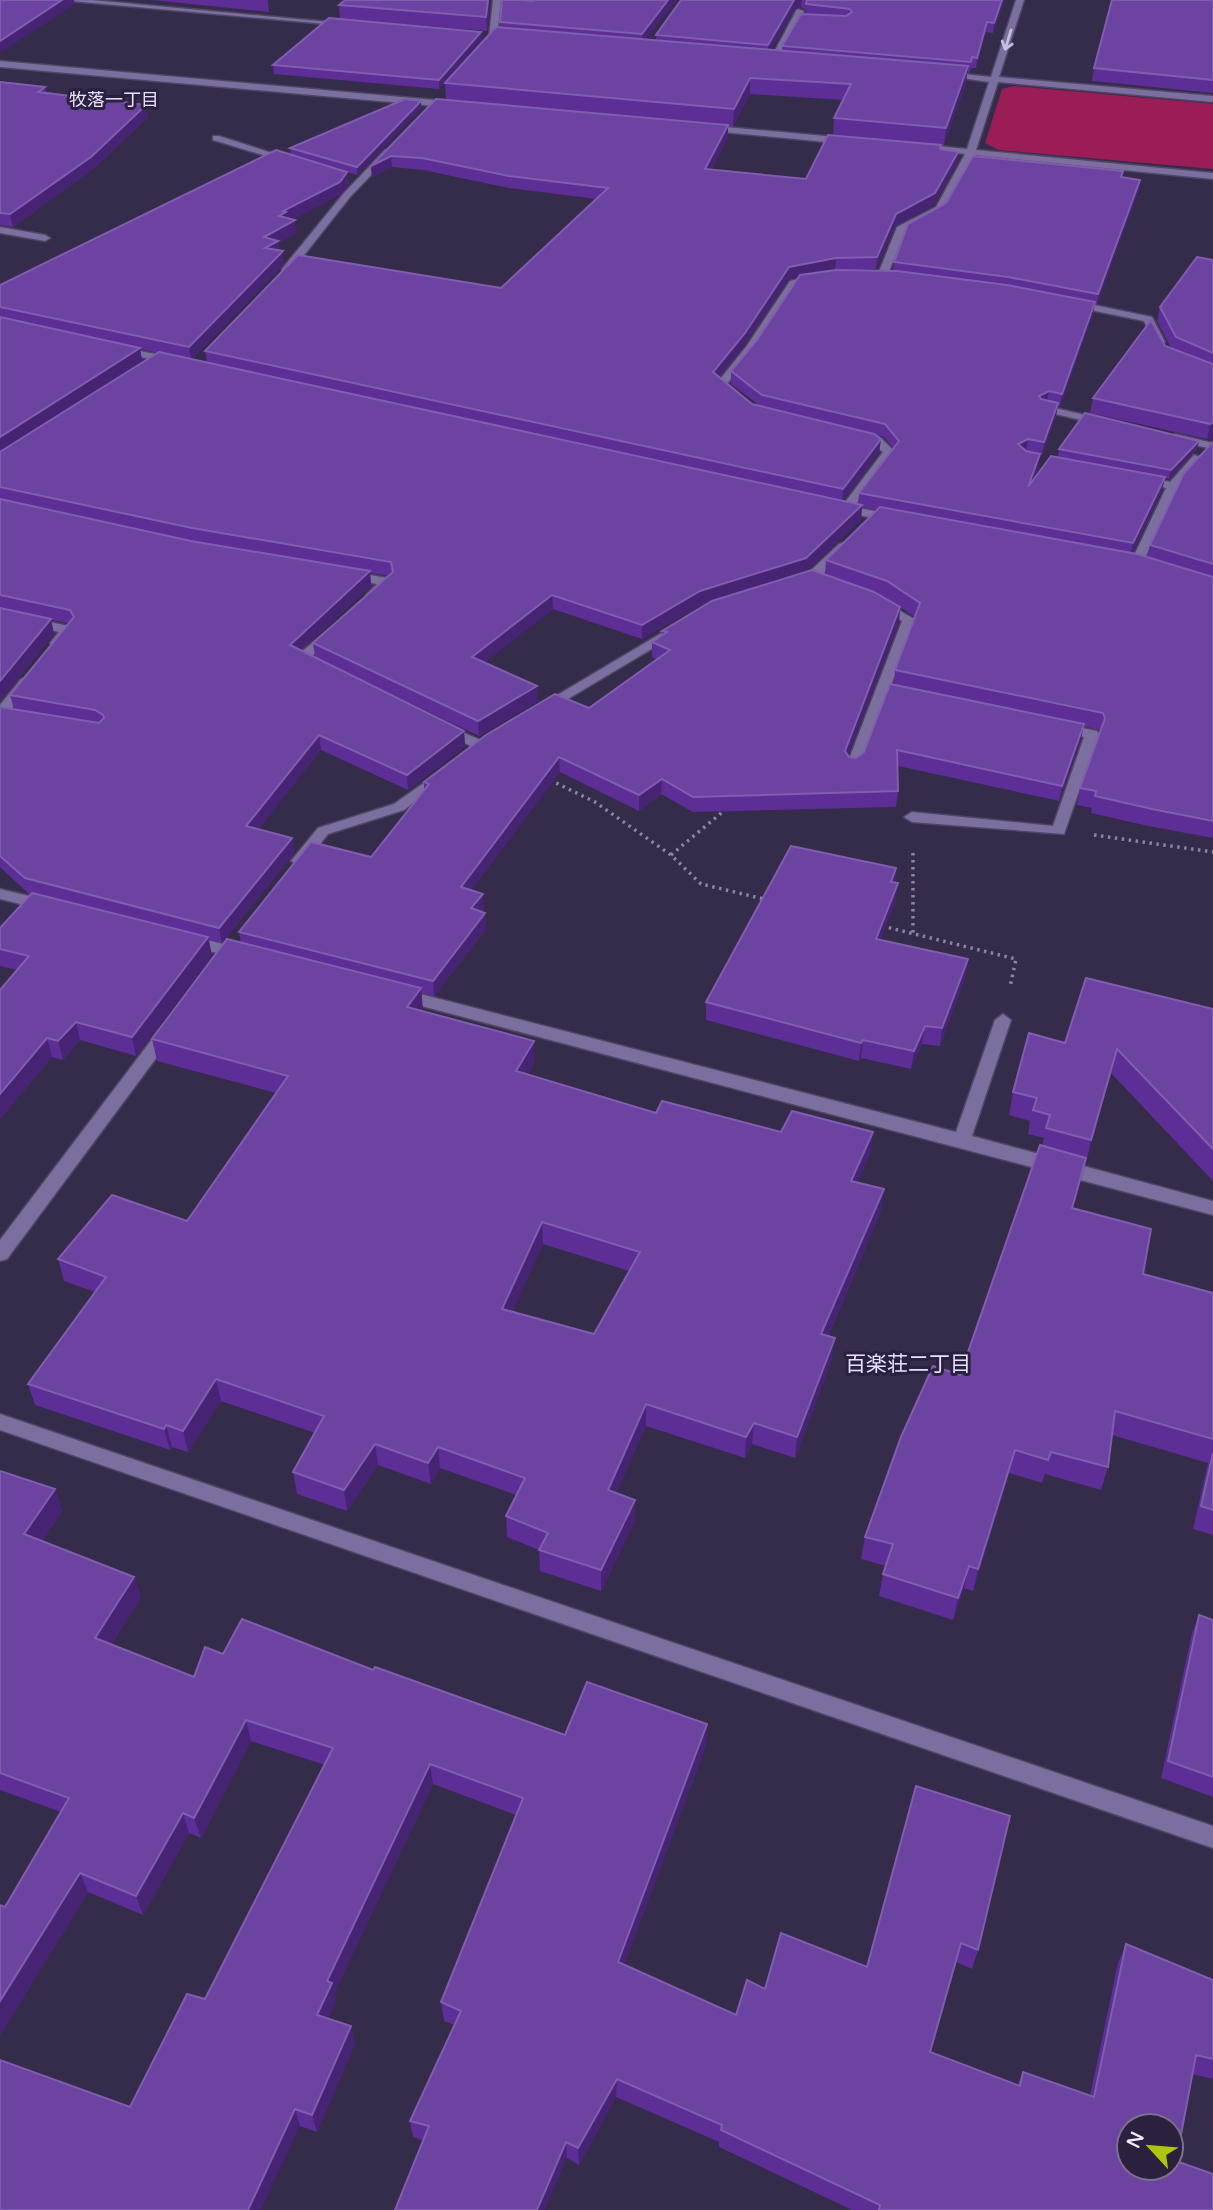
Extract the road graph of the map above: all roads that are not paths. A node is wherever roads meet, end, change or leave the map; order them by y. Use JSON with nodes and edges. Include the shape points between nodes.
{"nodes":[{"id":1,"x":63,"y":0,"type":"edge"},
{"id":2,"x":181,"y":0,"type":"edge"},
{"id":3,"x":497,"y":0,"type":"edge"},
{"id":4,"x":1020,"y":0,"type":"edge"},
{"id":5,"x":170,"y":9,"type":"junction"},
{"id":6,"x":808,"y":19,"type":"edge"},
{"id":7,"x":358,"y":25,"type":"edge"},
{"id":8,"x":480,"y":36,"type":"edge"},
{"id":9,"x":493,"y":37,"type":"junction"},
{"id":10,"x":507,"y":38,"type":"edge"},
{"id":11,"x":476,"y":56,"type":"edge"},
{"id":12,"x":759,"y":59,"type":"edge"},
{"id":13,"x":772,"y":60,"type":"junction"},
{"id":14,"x":785,"y":61,"type":"edge"},
{"id":15,"x":0,"y":64,"type":"edge"},
{"id":16,"x":930,"y":74,"type":"edge"},
{"id":17,"x":996,"y":79,"type":"junction"},
{"id":18,"x":443,"y":93,"type":"edge"},
{"id":19,"x":1213,"y":99,"type":"edge"},
{"id":20,"x":435,"y":103,"type":"junction"},
{"id":21,"x":462,"y":105,"type":"edge"},
{"id":22,"x":425,"y":113,"type":"edge"},
{"id":23,"x":696,"y":127,"type":"edge"},
{"id":24,"x":216,"y":138,"type":"dead end"},
{"id":25,"x":397,"y":142,"type":"edge"},
{"id":26,"x":861,"y":142,"type":"edge"},
{"id":27,"x":902,"y":146,"type":"edge"},
{"id":28,"x":971,"y":152,"type":"junction"},
{"id":29,"x":294,"y":162,"type":"edge"},
{"id":30,"x":1213,"y":176,"type":"edge"},
{"id":31,"x":346,"y":178,"type":"edge"},
{"id":32,"x":360,"y":182,"type":"junction"},
{"id":33,"x":0,"y":230,"type":"edge"},
{"id":34,"x":45,"y":238,"type":"dead end"},
{"id":35,"x":824,"y":275,"type":"edge"},
{"id":36,"x":897,"y":276,"type":"edge"},
{"id":37,"x":280,"y":277,"type":"edge"},
{"id":38,"x":1060,"y":301,"type":"edge"},
{"id":39,"x":106,"y":347,"type":"edge"},
{"id":40,"x":1167,"y":356,"type":"edge"},
{"id":41,"x":160,"y":358,"type":"junction"},
{"id":42,"x":183,"y":363,"type":"edge"},
{"id":43,"x":148,"y":365,"type":"edge"},
{"id":44,"x":747,"y":406,"type":"edge"},
{"id":45,"x":1046,"y":409,"type":"edge"},
{"id":46,"x":1114,"y":424,"type":"edge"},
{"id":47,"x":851,"y":436,"type":"edge"},
{"id":48,"x":1168,"y":436,"type":"edge"},
{"id":49,"x":1211,"y":444,"type":"edge"},
{"id":50,"x":1132,"y":478,"type":"edge"},
{"id":51,"x":1172,"y":486,"type":"junction"},
{"id":52,"x":819,"y":503,"type":"edge"},
{"id":53,"x":846,"y":509,"type":"junction"},
{"id":54,"x":903,"y":521,"type":"edge"},
{"id":55,"x":866,"y":525,"type":"junction"},
{"id":56,"x":1122,"y":562,"type":"edge"},
{"id":57,"x":335,"y":573,"type":"edge"},
{"id":58,"x":785,"y":586,"type":"edge"},
{"id":59,"x":867,"y":598,"type":"edge"},
{"id":60,"x":358,"y":608,"type":"edge"},
{"id":61,"x":0,"y":615,"type":"edge"},
{"id":62,"x":339,"y":625,"type":"edge"},
{"id":63,"x":682,"y":625,"type":"edge"},
{"id":64,"x":51,"y":651,"type":"edge"},
{"id":65,"x":325,"y":670,"type":"edge"},
{"id":66,"x":34,"y":672,"type":"edge"},
{"id":67,"x":883,"y":691,"type":"junction"},
{"id":68,"x":922,"y":699,"type":"edge"},
{"id":69,"x":4,"y":715,"type":"edge"},
{"id":70,"x":527,"y":717,"type":"edge"},
{"id":71,"x":432,"y":722,"type":"edge"},
{"id":72,"x":1040,"y":723,"type":"edge"},
{"id":73,"x":853,"y":767,"type":"edge"},
{"id":74,"x":912,"y":817,"type":"road end"},
{"id":75,"x":288,"y":875,"type":"edge"},
{"id":76,"x":0,"y":894,"type":"edge"},
{"id":77,"x":64,"y":910,"type":"edge"},
{"id":78,"x":166,"y":935,"type":"edge"},
{"id":79,"x":252,"y":956,"type":"edge"},
{"id":80,"x":386,"y":991,"type":"edge"},
{"id":81,"x":179,"y":1016,"type":"edge"},
{"id":82,"x":1003,"y":1020,"type":"road end"},
{"id":83,"x":962,"y":1140,"type":"junction"},
{"id":84,"x":1213,"y":1208,"type":"edge"},
{"id":85,"x":0,"y":1254,"type":"edge"},
{"id":86,"x":0,"y":1422,"type":"edge"},
{"id":87,"x":1213,"y":1837,"type":"edge"}],
"edges":[{"from":1,"to":5,"type":"street"},
{"from":2,"to":5,"type":"street"},
{"from":3,"to":9,"type":"street"},
{"from":4,"to":17,"type":"street","one_way":true},
{"from":5,"to":7,"type":"street"},
{"from":6,"to":13,"type":"street","via":[[798,14]]},
{"from":8,"to":9,"type":"street"},
{"from":9,"to":10,"type":"street"},
{"from":9,"to":11,"type":"street"},
{"from":12,"to":13,"type":"street"},
{"from":13,"to":14,"type":"street"},
{"from":15,"to":20,"type":"street"},
{"from":16,"to":17,"type":"street"},
{"from":17,"to":19,"type":"street"},
{"from":17,"to":28,"type":"street"},
{"from":18,"to":20,"type":"street"},
{"from":20,"to":21,"type":"street"},
{"from":20,"to":22,"type":"street"},
{"from":23,"to":26,"type":"street"},
{"from":24,"to":29,"type":"street"},
{"from":25,"to":32,"type":"street"},
{"from":27,"to":28,"type":"street"},
{"from":28,"to":30,"type":"street"},
{"from":28,"to":36,"type":"street","via":[[940,209],[901,229],[878,274]]},
{"from":31,"to":32,"type":"street"},
{"from":32,"to":37,"type":"street"},
{"from":33,"to":34,"type":"street"},
{"from":35,"to":44,"type":"street","via":[[794,283],[721,385]]},
{"from":38,"to":40,"type":"street","via":[[1149,319]]},
{"from":39,"to":41,"type":"street"},
{"from":41,"to":42,"type":"street"},
{"from":41,"to":43,"type":"street"},
{"from":45,"to":46,"type":"street"},
{"from":47,"to":53,"type":"street","via":[[878,442],[889,452]]},
{"from":48,"to":49,"type":"street"},
{"from":49,"to":51,"type":"street"},
{"from":50,"to":51,"type":"street"},
{"from":51,"to":56,"type":"street","via":[[1143,566]]},
{"from":52,"to":53,"type":"street"},
{"from":53,"to":55,"type":"street"},
{"from":54,"to":55,"type":"street"},
{"from":55,"to":58,"type":"street","via":[[817,580]]},
{"from":57,"to":60,"type":"street","via":[[387,582]]},
{"from":59,"to":67,"type":"street","via":[[909,620]]},
{"from":61,"to":64,"type":"street","via":[[68,630]]},
{"from":62,"to":65,"type":"street","via":[[301,659]]},
{"from":63,"to":70,"type":"street"},
{"from":66,"to":69,"type":"street"},
{"from":67,"to":68,"type":"street"},
{"from":67,"to":73,"type":"street"},
{"from":71,"to":75,"type":"street","via":[[475,749],[399,807],[323,831]]},
{"from":72,"to":74,"type":"street","via":[[1092,734],[1059,831]]},
{"from":76,"to":77,"type":"street"},
{"from":78,"to":79,"type":"street"},
{"from":80,"to":83,"type":"street"},
{"from":81,"to":85,"type":"street"},
{"from":82,"to":83,"type":"street"},
{"from":83,"to":84,"type":"street"},
{"from":86,"to":87,"type":"street"}]}
